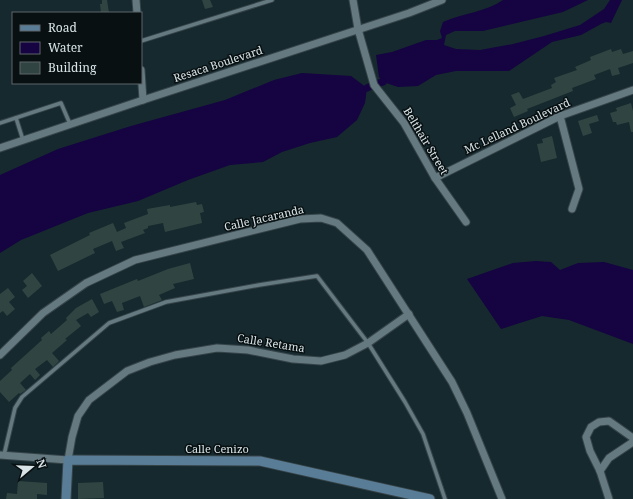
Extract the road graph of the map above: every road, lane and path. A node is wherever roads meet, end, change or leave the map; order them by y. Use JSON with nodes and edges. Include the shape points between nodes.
{"nodes":[{"id":1,"x":136,"y":0,"type":"edge"},
{"id":2,"x":272,"y":0,"type":"edge"},
{"id":3,"x":353,"y":0,"type":"edge"},
{"id":4,"x":442,"y":0,"type":"edge"},
{"id":5,"x":137,"y":12,"type":"edge"},
{"id":6,"x":358,"y":29,"type":"junction"},
{"id":7,"x":142,"y":42,"type":"edge"},
{"id":8,"x":142,"y":84,"type":"edge"},
{"id":9,"x":633,"y":90,"type":"edge"},
{"id":10,"x":143,"y":100,"type":"junction"},
{"id":11,"x":560,"y":116,"type":"junction"},
{"id":12,"x":16,"y":118,"type":"junction"},
{"id":13,"x":0,"y":123,"type":"edge"},
{"id":14,"x":70,"y":124,"type":"junction"},
{"id":15,"x":23,"y":140,"type":"junction"},
{"id":16,"x":0,"y":148,"type":"edge"},
{"id":17,"x":435,"y":178,"type":"junction"},
{"id":18,"x":572,"y":209,"type":"dead end"},
{"id":19,"x":466,"y":222,"type":"dead end"},
{"id":20,"x":409,"y":314,"type":"junction"},
{"id":21,"x":368,"y":343,"type":"junction"},
{"id":22,"x":0,"y":355,"type":"edge"},
{"id":23,"x":633,"y":438,"type":"edge"},
{"id":24,"x":633,"y":442,"type":"edge"},
{"id":25,"x":2,"y":455,"type":"edge"},
{"id":26,"x":68,"y":460,"type":"junction"},
{"id":27,"x":600,"y":471,"type":"junction"},
{"id":28,"x":66,"y":499,"type":"edge"},
{"id":29,"x":430,"y":499,"type":"edge"},
{"id":30,"x":445,"y":499,"type":"edge"},
{"id":31,"x":502,"y":499,"type":"edge"},
{"id":32,"x":609,"y":499,"type":"edge"}],
"edges":[{"from":1,"to":5,"type":"street"},
{"from":2,"to":7,"type":"lane"},
{"from":3,"to":6,"type":"street","name":"Belthair Street"},
{"from":4,"to":6,"type":"street","name":"Resaca Boulevard"},
{"from":6,"to":10,"type":"street","name":"Resaca Boulevard"},
{"from":6,"to":17,"type":"street","name":"Belthair Street","via":[[374,85],[404,123]]},
{"from":8,"to":10,"type":"street"},
{"from":9,"to":11,"type":"street","name":"Mc Lelland Boulevard"},
{"from":10,"to":14,"type":"street","name":"Resaca Boulevard"},
{"from":11,"to":17,"type":"street","name":"Mc Lelland Boulevard"},
{"from":11,"to":18,"type":"street","via":[[579,189]]},
{"from":12,"to":13,"type":"lane"},
{"from":12,"to":14,"type":"lane","via":[[61,103]]},
{"from":12,"to":15,"type":"lane"},
{"from":14,"to":15,"type":"street","name":"Resaca Boulevard"},
{"from":15,"to":16,"type":"street","name":"Resaca Boulevard"},
{"from":17,"to":19,"type":"street","name":"Belthair Street"},
{"from":20,"to":21,"type":"street","name":"Calle Retama"},
{"from":20,"to":22,"type":"street","name":"Calle Jacaranda","via":[[367,250],[337,223],[321,218],[300,219],[135,260],[86,283],[43,313]]},
{"from":20,"to":31,"type":"street","name":"Calle Jacaranda","via":[[452,382]]},
{"from":21,"to":25,"type":"lane","via":[[317,276],[166,302],[109,323],[22,397],[15,408]]},
{"from":21,"to":26,"type":"street","name":"Calle Retama","via":[[345,355],[321,361],[218,348],[150,362],[128,371],[89,400],[78,416]]},
{"from":21,"to":30,"type":"lane","via":[[423,434]]},
{"from":23,"to":27,"type":"street","via":[[609,421],[591,427],[586,437]]},
{"from":24,"to":27,"type":"street","via":[[609,458]]},
{"from":25,"to":26,"type":"street","name":"Calle Cenizo"},
{"from":26,"to":28,"type":"street","name":"Calle Retama"},
{"from":26,"to":29,"type":"street","name":"Calle Cenizo","via":[[260,461]]},
{"from":27,"to":32,"type":"street"}]}
